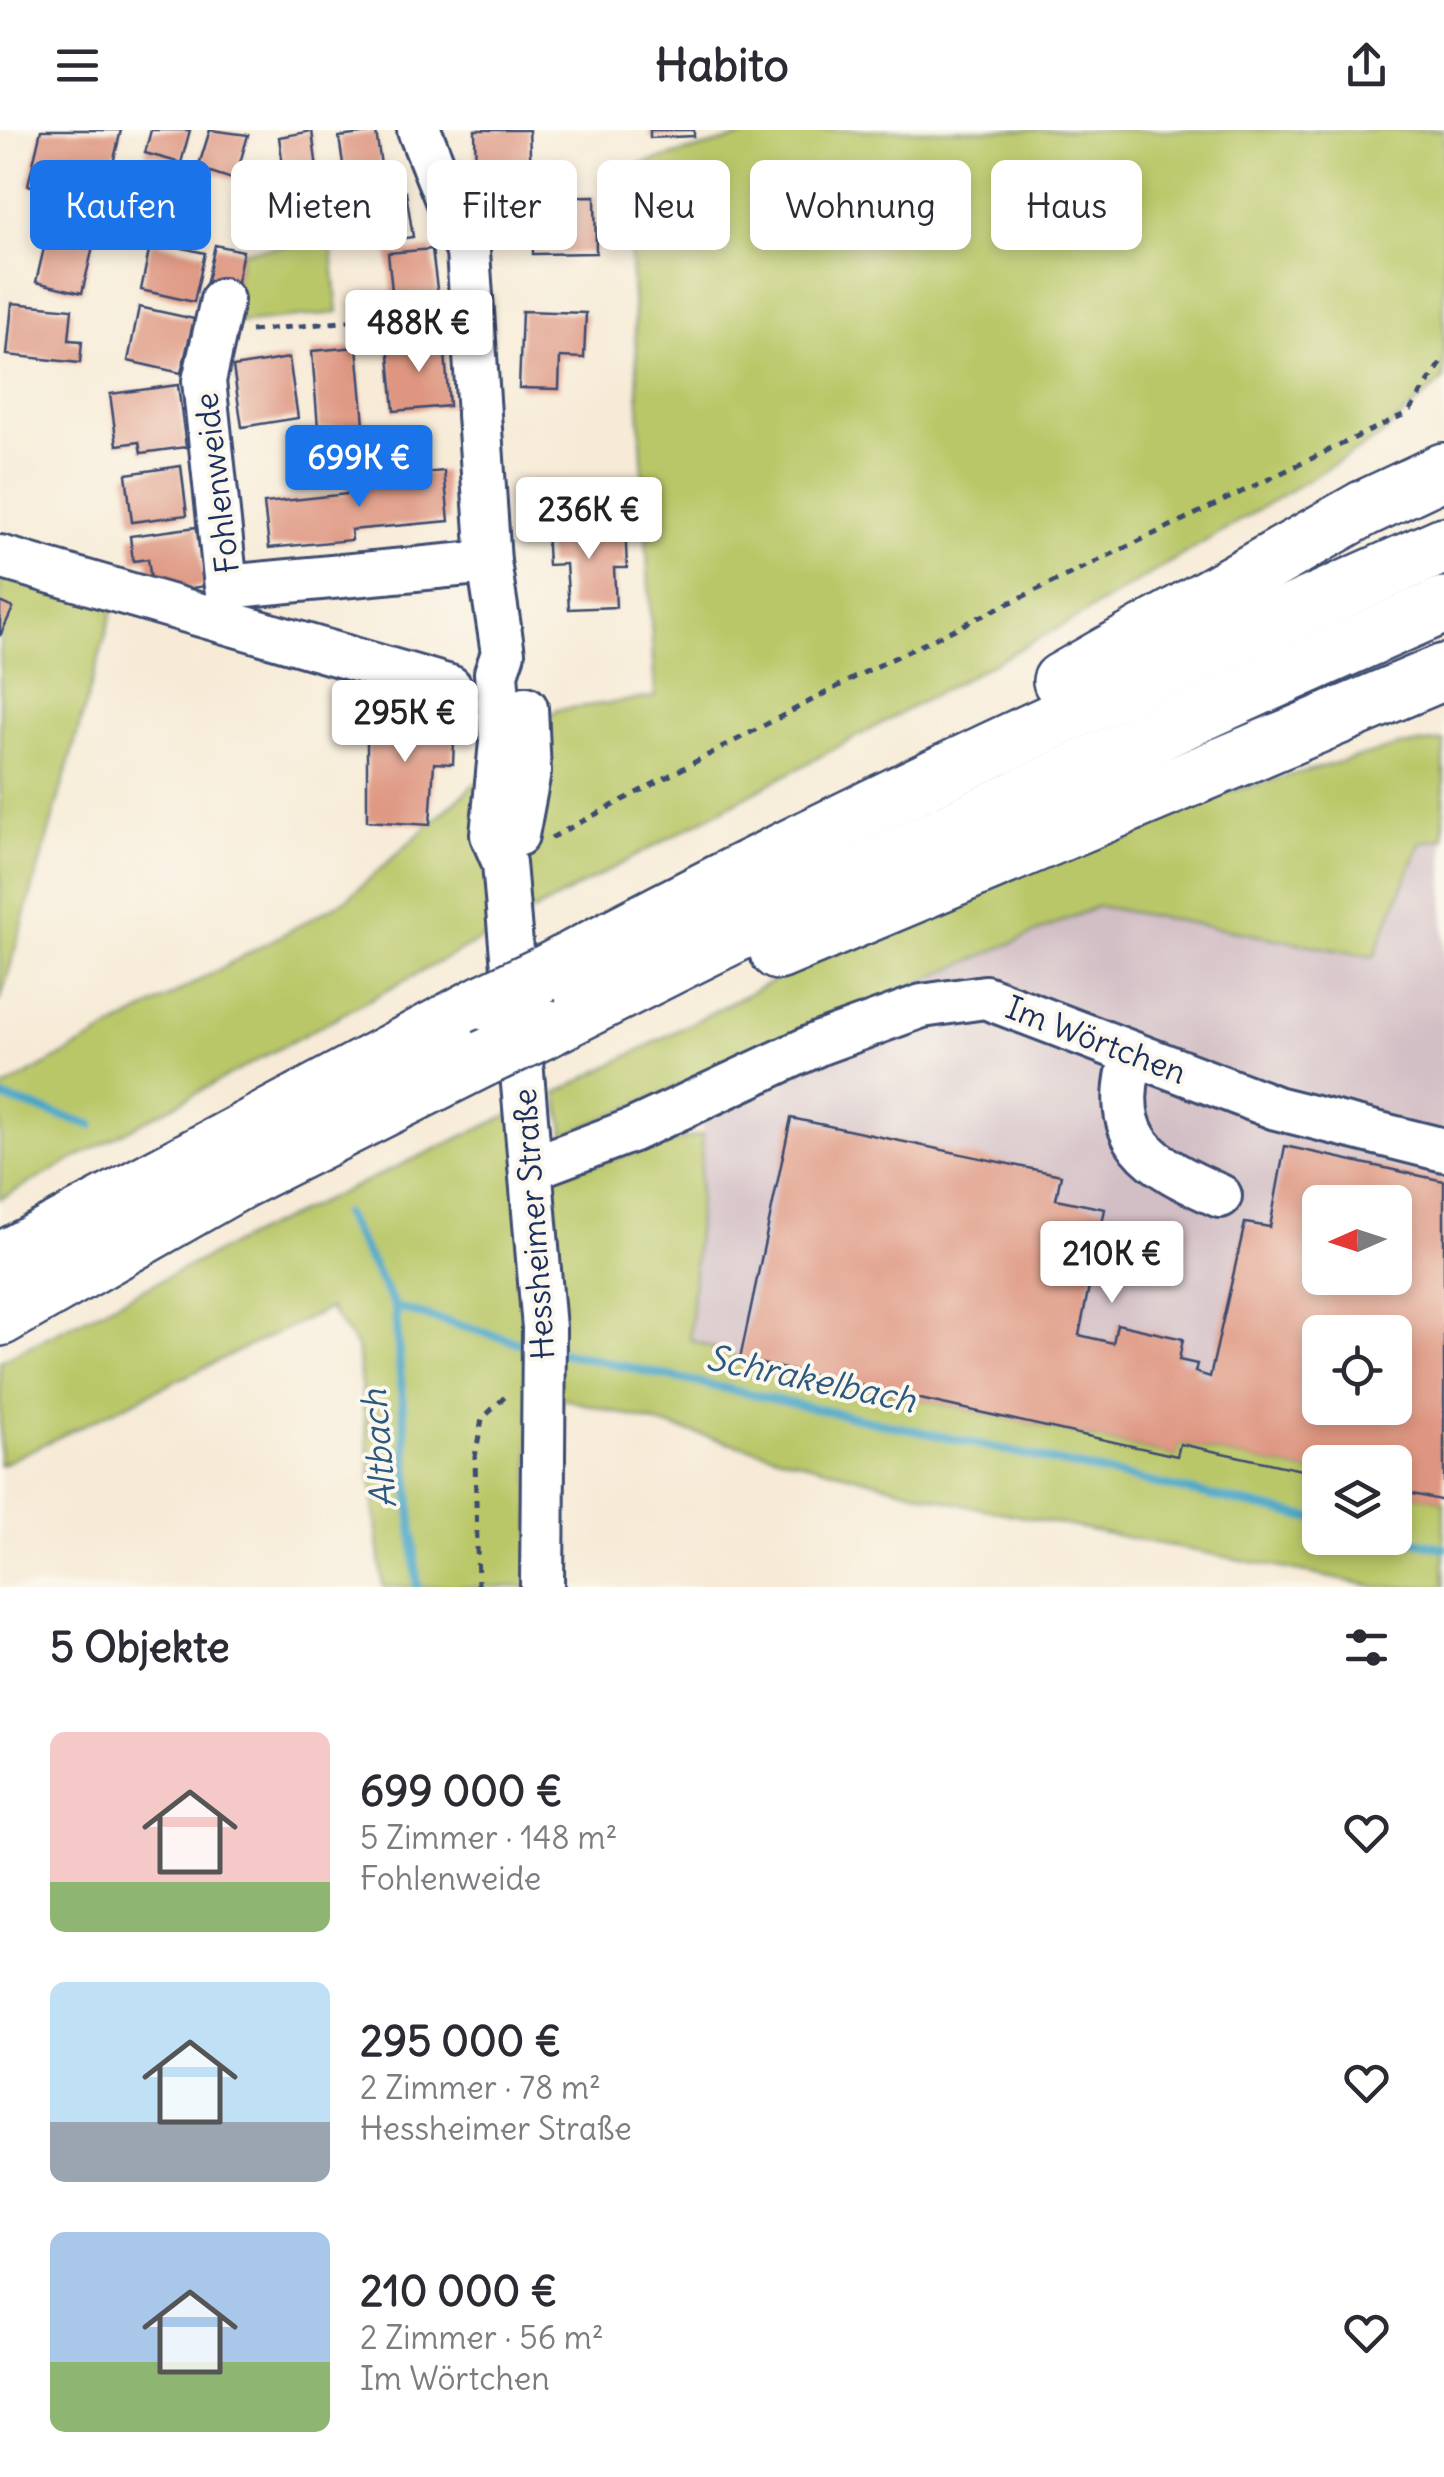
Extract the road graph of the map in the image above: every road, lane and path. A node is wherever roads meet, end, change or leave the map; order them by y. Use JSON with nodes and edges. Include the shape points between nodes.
{"nodes":[{"id":1,"x":419,"y":130,"type":"edge"},
{"id":2,"x":471,"y":309,"type":"junction"},
{"id":3,"x":218,"y":317,"type":"joint"},
{"id":4,"x":1444,"y":359,"type":"edge"},
{"id":5,"x":1444,"y":442,"type":"edge"},
{"id":6,"x":1444,"y":471,"type":"edge"},
{"id":7,"x":1363,"y":509,"type":"junction"},
{"id":8,"x":1444,"y":544,"type":"edge"},
{"id":9,"x":0,"y":557,"type":"edge"},
{"id":10,"x":489,"y":562,"type":"junction"},
{"id":11,"x":240,"y":604,"type":"junction"},
{"id":12,"x":1444,"y":605,"type":"edge"},
{"id":13,"x":1444,"y":672,"type":"edge"},
{"id":14,"x":450,"y":686,"type":"dead end"},
{"id":15,"x":1444,"y":716,"type":"edge"},
{"id":16,"x":1312,"y":729,"type":"junction"},
{"id":17,"x":504,"y":863,"type":"junction"},
{"id":18,"x":722,"y":879,"type":"junction"},
{"id":19,"x":605,"y":1000,"type":"junction"},
{"id":20,"x":1132,"y":1056,"type":"junction"},
{"id":21,"x":1444,"y":1150,"type":"edge"},
{"id":22,"x":532,"y":1168,"type":"junction"},
{"id":23,"x":1220,"y":1196,"type":"dead end"},
{"id":24,"x":0,"y":1261,"type":"edge"},
{"id":25,"x":0,"y":1318,"type":"edge"},
{"id":26,"x":537,"y":1357,"type":"junction"},
{"id":27,"x":478,"y":1587,"type":"edge"},
{"id":28,"x":542,"y":1587,"type":"edge"}],
"edges":[{"from":1,"to":2,"type":"street","name":"Hessheimer Straße","via":[[468,252]]},
{"from":2,"to":3,"type":"path"},
{"from":2,"to":10,"type":"street","name":"Hessheimer Straße"},
{"from":3,"to":11,"type":"street","name":"Fohlenweide","via":[[204,381],[226,587]]},
{"from":4,"to":17,"type":"path","via":[[1409,412],[869,670]]},
{"from":5,"to":7,"type":"highway"},
{"from":6,"to":7,"type":"highway"},
{"from":7,"to":18,"type":"highway","via":[[855,790]]},
{"from":8,"to":18,"type":"highway"},
{"from":9,"to":11,"type":"street"},
{"from":10,"to":11,"type":"street","name":"Fohlenweide"},
{"from":10,"to":17,"type":"street","name":"Hessheimer Straße","via":[[503,654],[516,667],[530,743],[516,837]]},
{"from":11,"to":14,"type":"street"},
{"from":12,"to":19,"type":"highway","via":[[1180,721]]},
{"from":13,"to":16,"type":"highway"},
{"from":15,"to":16,"type":"highway"},
{"from":16,"to":19,"type":"highway","via":[[695,988]]},
{"from":17,"to":22,"type":"street","name":"Hessheimer Straße"},
{"from":18,"to":24,"type":"highway","bridge":true},
{"from":19,"to":25,"type":"highway","bridge":true,"via":[[240,1181]]},
{"from":20,"to":21,"type":"street","name":"Im Wörtchen","via":[[1276,1108]]},
{"from":20,"to":22,"type":"street","name":"Im Wörtchen","via":[[984,997],[922,1006]]},
{"from":20,"to":23,"type":"street","via":[[1124,1107],[1138,1146],[1162,1170]]},
{"from":22,"to":26,"type":"street","name":"Hessheimer Straße"},
{"from":26,"to":27,"type":"path","via":[[482,1419],[475,1457]]},
{"from":26,"to":28,"type":"street","name":"Hessheimer Straße"}]}
